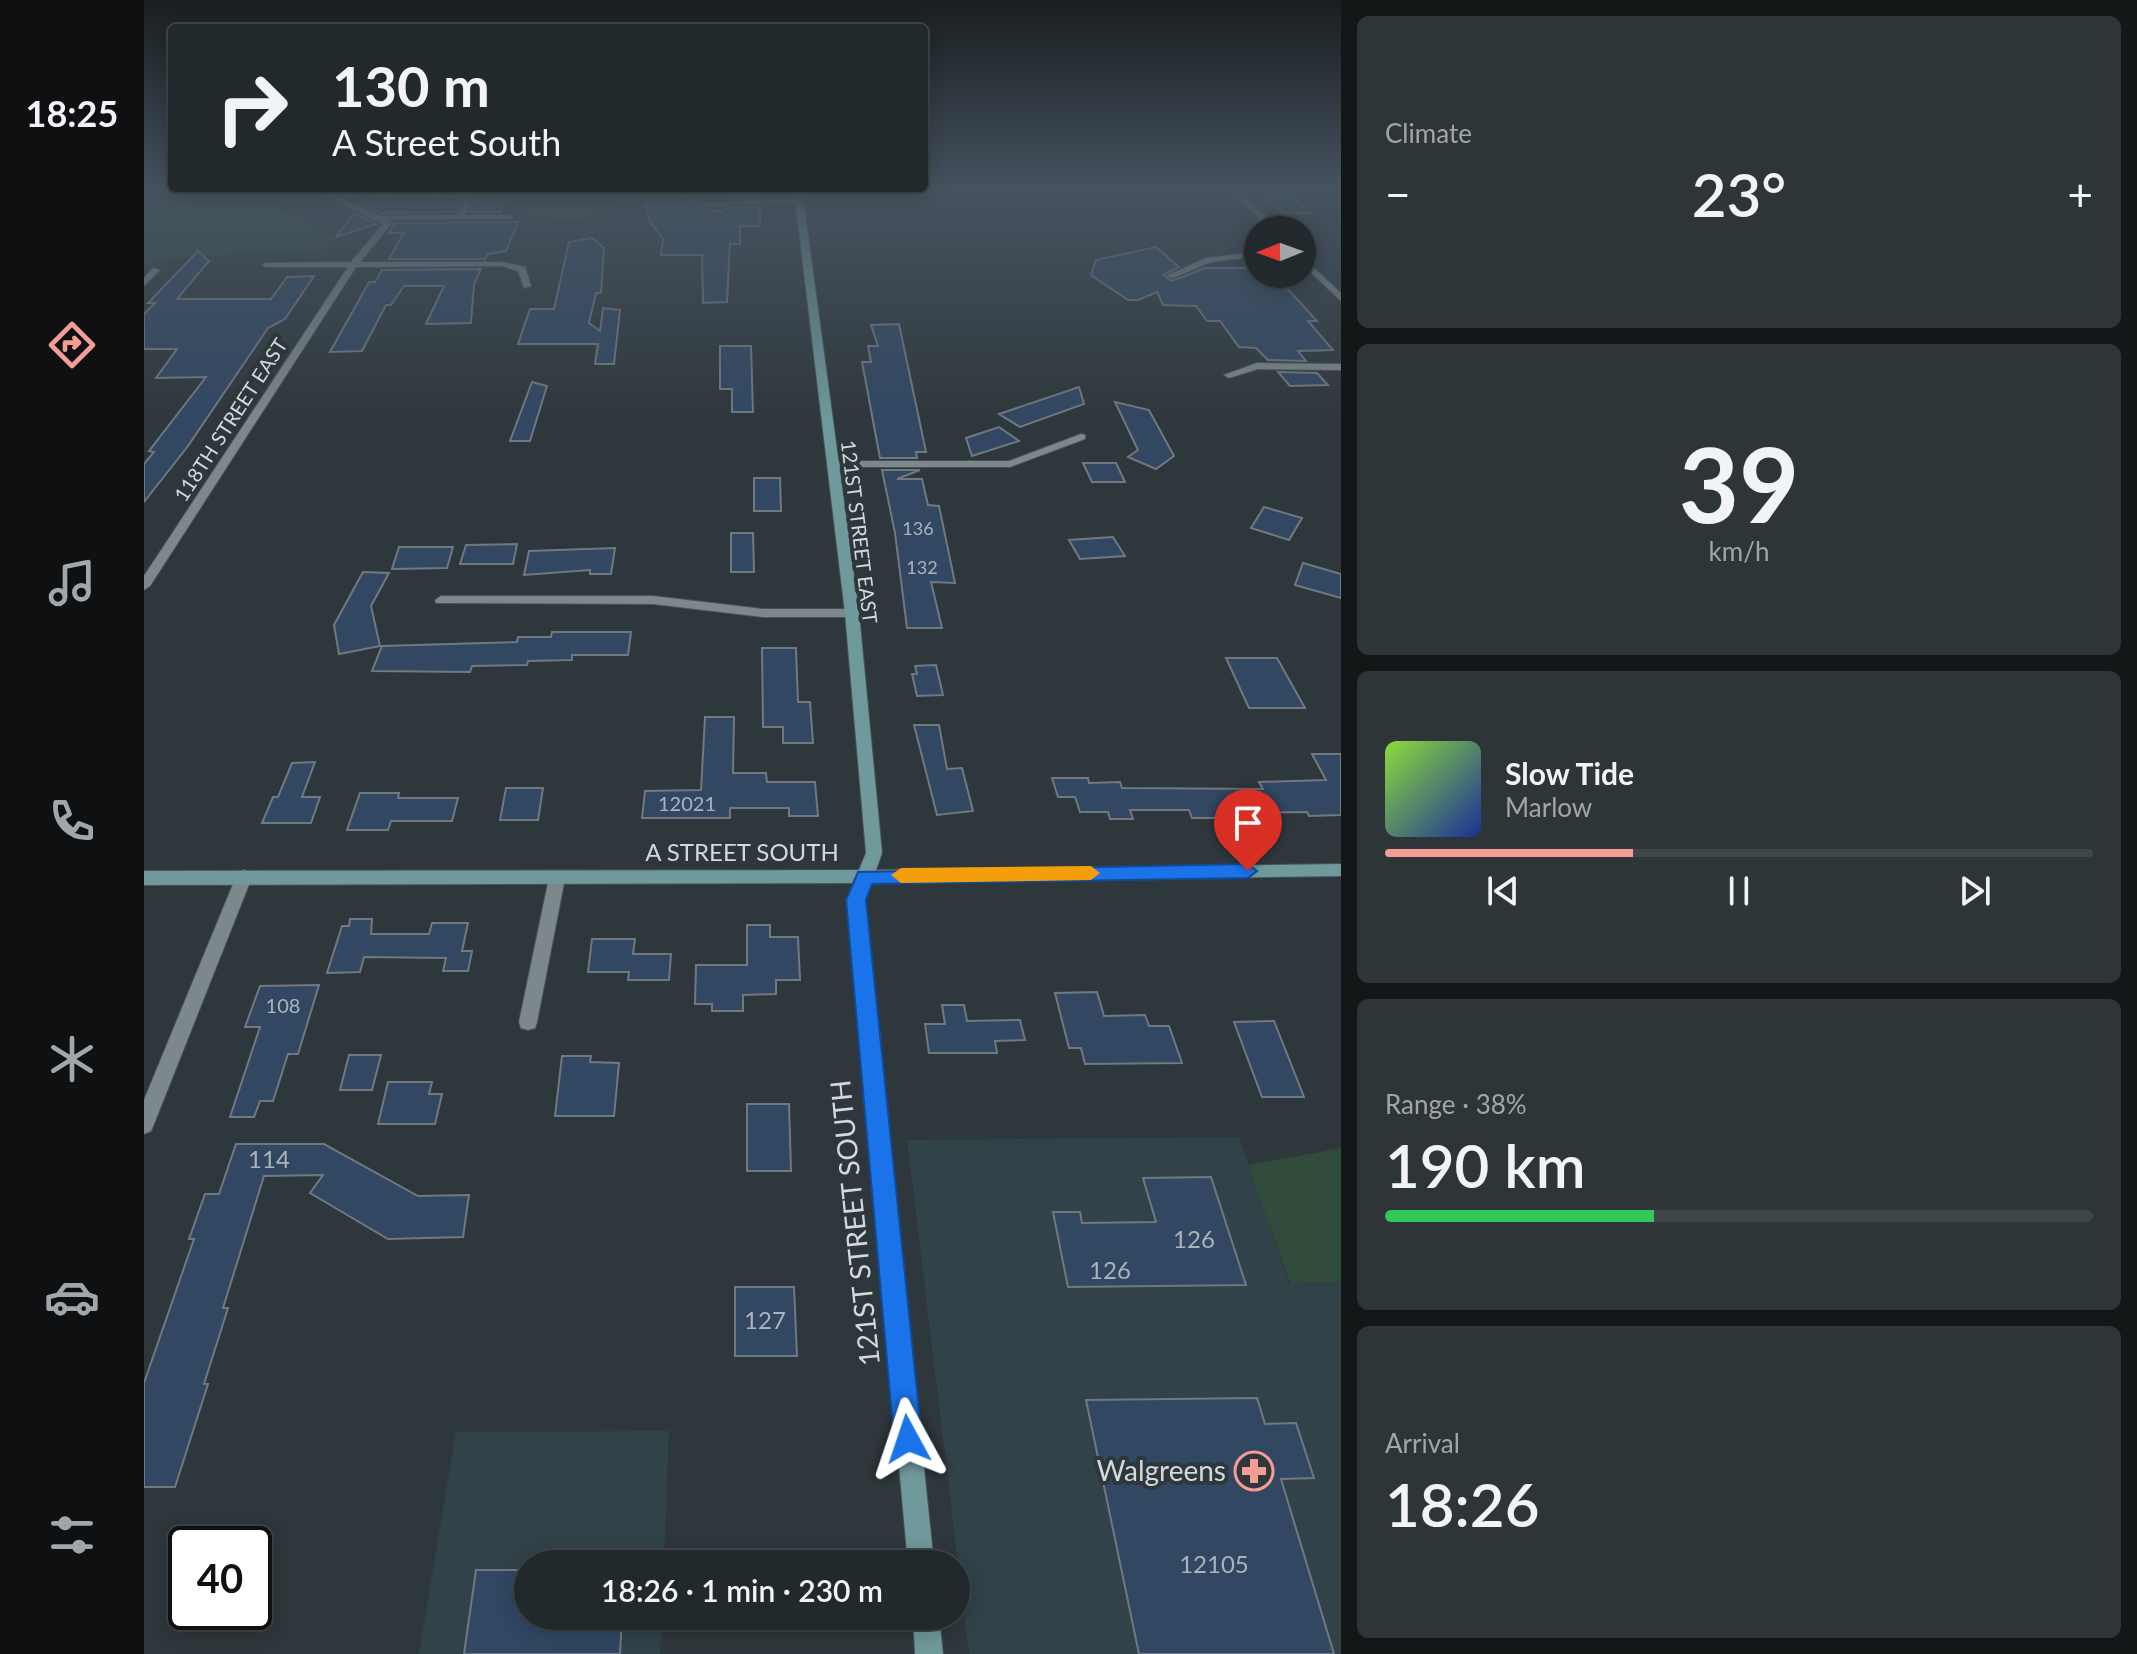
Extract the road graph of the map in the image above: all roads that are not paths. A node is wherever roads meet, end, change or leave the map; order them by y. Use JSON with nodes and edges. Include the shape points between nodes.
{"nodes":[{"id":1,"x":352,"y":267,"type":"edge"},
{"id":2,"x":517,"y":267,"type":"edge"},
{"id":3,"x":807,"y":267,"type":"edge"},
{"id":4,"x":1191,"y":267,"type":"edge"},
{"id":5,"x":144,"y":271,"type":"edge"},
{"id":6,"x":1316,"y":273,"type":"edge"},
{"id":7,"x":1170,"y":276,"type":"dead end"},
{"id":8,"x":144,"y":283,"type":"edge"},
{"id":9,"x":527,"y":286,"type":"dead end"},
{"id":10,"x":1341,"y":298,"type":"edge"},
{"id":11,"x":1341,"y":367,"type":"edge"},
{"id":12,"x":1229,"y":375,"type":"dead end"},
{"id":13,"x":1081,"y":437,"type":"dead end"},
{"id":14,"x":833,"y":464,"type":"junction"},
{"id":15,"x":144,"y":586,"type":"edge"},
{"id":16,"x":441,"y":600,"type":"dead end"},
{"id":17,"x":852,"y":613,"type":"junction"},
{"id":18,"x":1341,"y":870,"type":"edge"},
{"id":19,"x":244,"y":877,"type":"junction"},
{"id":20,"x":865,"y":877,"type":"junction"},
{"id":21,"x":144,"y":878,"type":"edge"},
{"id":22,"x":557,"y":878,"type":"junction"},
{"id":23,"x":528,"y":1022,"type":"dead end"},
{"id":24,"x":144,"y":1124,"type":"edge"},
{"id":25,"x":920,"y":1550,"type":"edge"},
{"id":26,"x":927,"y":1630,"type":"edge"},
{"id":27,"x":929,"y":1654,"type":"edge"}],
"edges":[{"from":1,"to":15,"type":"street","name":"118TH STREET EAST"},
{"from":2,"to":9,"type":"street"},
{"from":3,"to":14,"type":"street","name":"121ST STREET EAST"},
{"from":4,"to":7,"type":"street"},
{"from":5,"to":8,"type":"street","via":[[156,270]]},
{"from":6,"to":10,"type":"street"},
{"from":11,"to":12,"type":"street","via":[[1257,366]]},
{"from":13,"to":14,"type":"street","via":[[1010,464]]},
{"from":14,"to":17,"type":"street","name":"121ST STREET EAST"},
{"from":16,"to":17,"type":"street","via":[[653,600],[763,613]]},
{"from":17,"to":20,"type":"street","name":"121ST STREET EAST","via":[[874,853]]},
{"from":18,"to":20,"type":"street","name":"A STREET SOUTH"},
{"from":19,"to":21,"type":"street","name":"A STREET SOUTH"},
{"from":19,"to":22,"type":"street","name":"A STREET SOUTH"},
{"from":19,"to":24,"type":"street"},
{"from":20,"to":22,"type":"street","name":"A STREET SOUTH"},
{"from":20,"to":25,"type":"street","name":"121ST STREET SOUTH","via":[[856,900]]},
{"from":22,"to":23,"type":"street"},
{"from":26,"to":27,"type":"street"}]}
